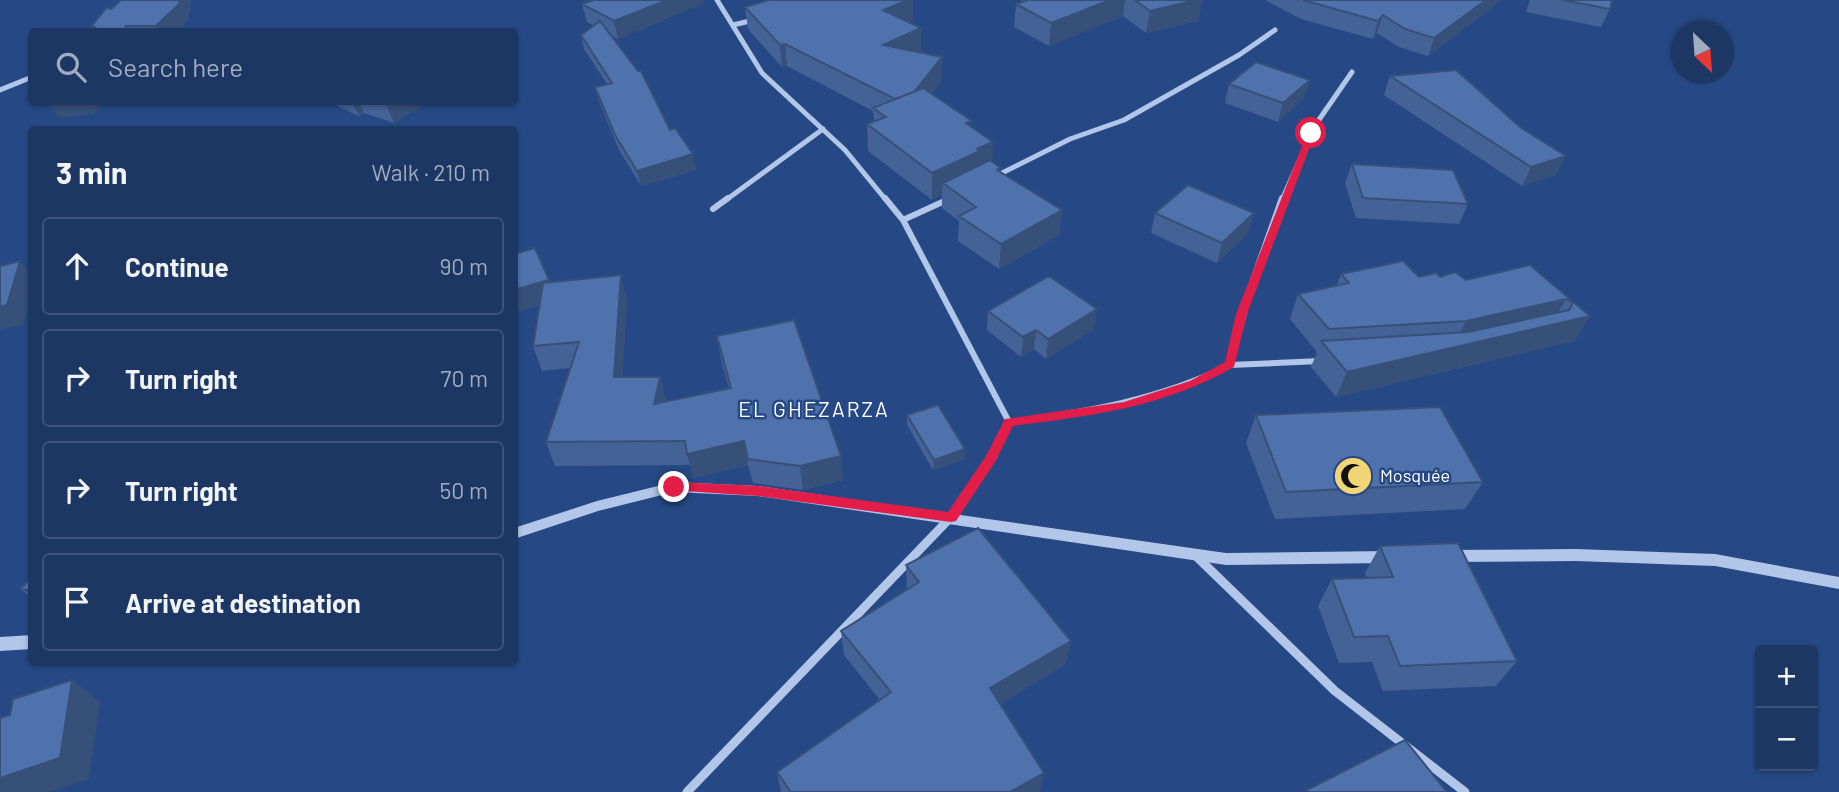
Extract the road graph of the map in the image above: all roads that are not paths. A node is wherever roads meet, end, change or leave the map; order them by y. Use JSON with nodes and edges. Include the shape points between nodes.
{"nodes":[{"id":1,"x":717,"y":0,"type":"edge"},
{"id":2,"x":759,"y":18,"type":"edge"},
{"id":3,"x":733,"y":25,"type":"junction"},
{"id":4,"x":1275,"y":30,"type":"dead end"},
{"id":5,"x":1352,"y":72,"type":"dead end"},
{"id":6,"x":28,"y":79,"type":"edge"},
{"id":7,"x":0,"y":90,"type":"edge"},
{"id":8,"x":823,"y":129,"type":"junction"},
{"id":9,"x":987,"y":180,"type":"edge"},
{"id":10,"x":951,"y":197,"type":"edge"},
{"id":11,"x":713,"y":209,"type":"dead end"},
{"id":12,"x":903,"y":220,"type":"junction"},
{"id":13,"x":1330,"y":360,"type":"edge"},
{"id":14,"x":1230,"y":365,"type":"junction"},
{"id":15,"x":1009,"y":422,"type":"junction"},
{"id":16,"x":951,"y":517,"type":"junction"},
{"id":17,"x":518,"y":533,"type":"edge"},
{"id":18,"x":1195,"y":554,"type":"junction"},
{"id":19,"x":1428,"y":556,"type":"edge"},
{"id":20,"x":1401,"y":557,"type":"edge"},
{"id":21,"x":1839,"y":583,"type":"edge"},
{"id":22,"x":28,"y":642,"type":"edge"},
{"id":23,"x":0,"y":644,"type":"edge"},
{"id":24,"x":687,"y":792,"type":"edge"},
{"id":25,"x":1465,"y":792,"type":"edge"}],
"edges":[{"from":1,"to":3,"type":"street"},
{"from":2,"to":3,"type":"street"},
{"from":3,"to":8,"type":"street","via":[[762,73]]},
{"from":4,"to":9,"type":"street","via":[[1240,55],[1124,120],[1070,139]]},
{"from":5,"to":14,"type":"street","via":[[1311,133],[1286,192],[1242,314]]},
{"from":6,"to":7,"type":"street"},
{"from":8,"to":11,"type":"street"},
{"from":8,"to":12,"type":"street"},
{"from":10,"to":12,"type":"street"},
{"from":12,"to":15,"type":"street"},
{"from":13,"to":14,"type":"street"},
{"from":14,"to":15,"type":"street","via":[[1194,384],[1124,407]]},
{"from":15,"to":16,"type":"street","via":[[991,459]]},
{"from":16,"to":17,"type":"street","via":[[758,491],[674,487]]},
{"from":16,"to":18,"type":"street"},
{"from":16,"to":24,"type":"street"},
{"from":18,"to":20,"type":"street","via":[[1226,559]]},
{"from":18,"to":25,"type":"street","via":[[1335,691]]},
{"from":19,"to":21,"type":"street","via":[[1715,560]]},
{"from":22,"to":23,"type":"street"}]}
